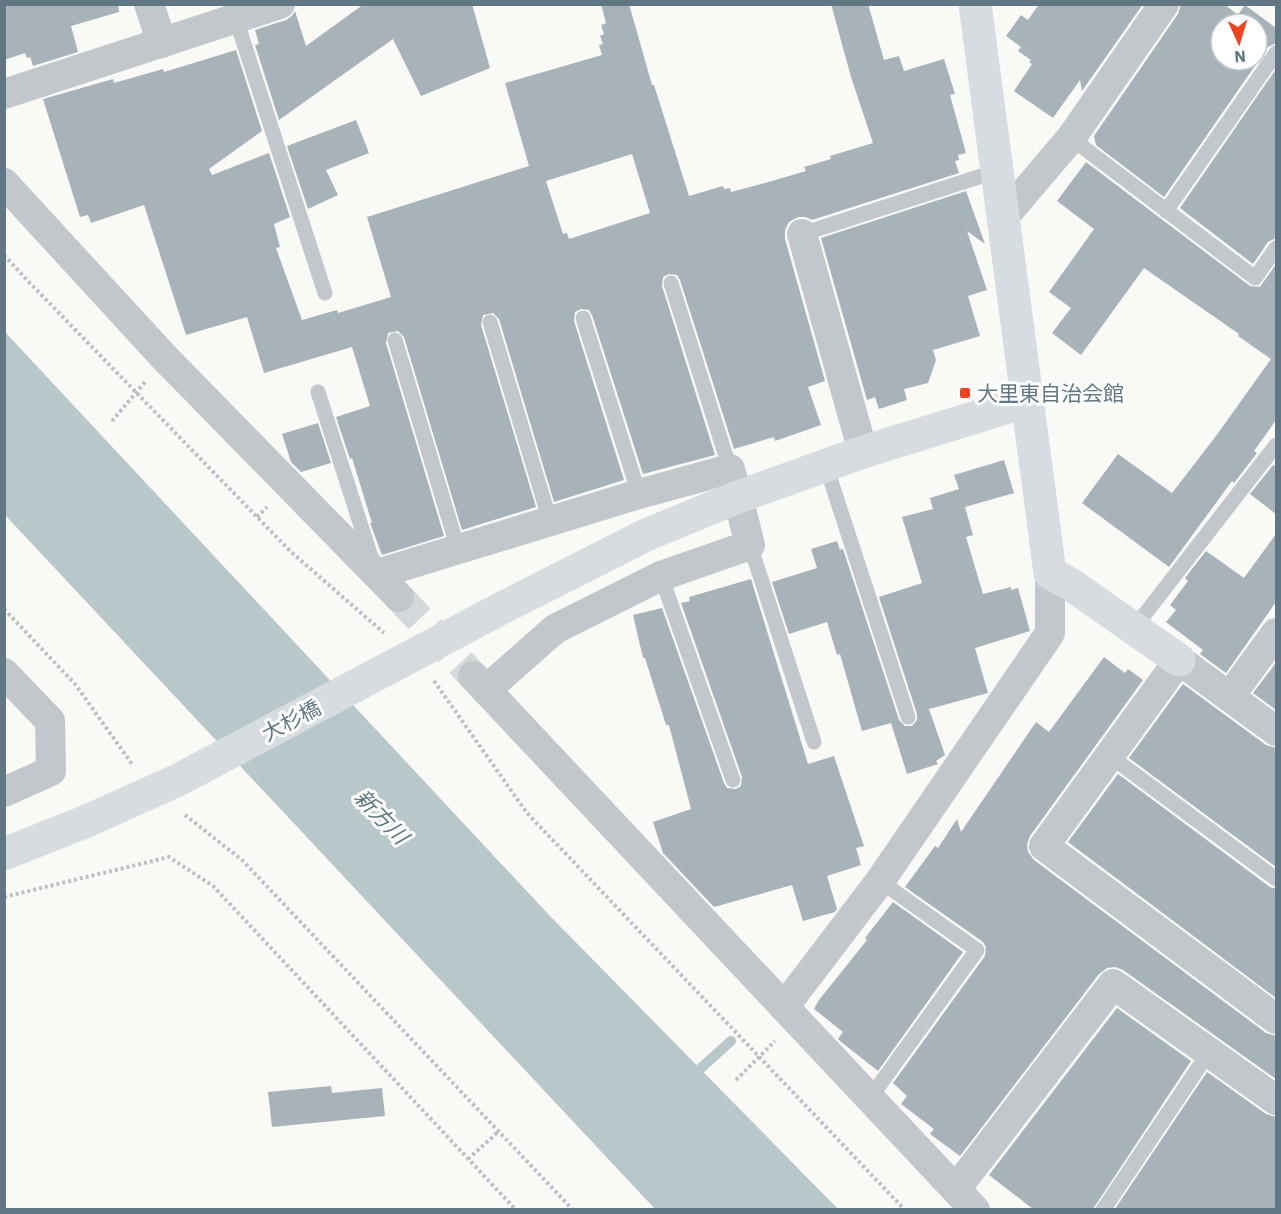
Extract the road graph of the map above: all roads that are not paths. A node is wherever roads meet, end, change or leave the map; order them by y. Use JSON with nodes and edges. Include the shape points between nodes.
{"nodes":[{"id":1,"x":150,"y":4,"type":"edge"},
{"id":2,"x":280,"y":4,"type":"edge"},
{"id":3,"x":975,"y":4,"type":"edge"},
{"id":4,"x":1164,"y":4,"type":"edge"},
{"id":5,"x":236,"y":19,"type":"junction"},
{"id":6,"x":162,"y":43,"type":"junction"},
{"id":7,"x":1276,"y":53,"type":"edge"},
{"id":8,"x":4,"y":94,"type":"edge"},
{"id":9,"x":1071,"y":138,"type":"junction"},
{"id":10,"x":997,"y":171,"type":"junction"},
{"id":11,"x":4,"y":183,"type":"edge"},
{"id":12,"x":1166,"y":211,"type":"junction"},
{"id":13,"x":1003,"y":218,"type":"junction"},
{"id":14,"x":802,"y":234,"type":"joint"},
{"id":15,"x":1276,"y":248,"type":"edge"},
{"id":16,"x":671,"y":283,"type":"dead end"},
{"id":17,"x":325,"y":293,"type":"dead end"},
{"id":18,"x":583,"y":318,"type":"dead end"},
{"id":19,"x":490,"y":322,"type":"dead end"},
{"id":20,"x":395,"y":339,"type":"dead end"},
{"id":21,"x":318,"y":392,"type":"dead end"},
{"id":22,"x":1028,"y":401,"type":"junction"},
{"id":23,"x":1276,"y":445,"type":"edge"},
{"id":24,"x":863,"y":452,"type":"junction"},
{"id":25,"x":826,"y":465,"type":"junction"},
{"id":26,"x":734,"y":483,"type":"junction"},
{"id":27,"x":639,"y":494,"type":"junction"},
{"id":28,"x":550,"y":521,"type":"junction"},
{"id":29,"x":750,"y":545,"type":"junction"},
{"id":30,"x":458,"y":549,"type":"junction"},
{"id":31,"x":1050,"y":573,"type":"junction"},
{"id":32,"x":377,"y":574,"type":"junction"},
{"id":33,"x":661,"y":576,"type":"junction"},
{"id":34,"x":399,"y":597,"type":"tunnel mouth"},
{"id":35,"x":1134,"y":628,"type":"junction"},
{"id":36,"x":1276,"y":633,"type":"edge"},
{"id":37,"x":1179,"y":660,"type":"junction"},
{"id":38,"x":4,"y":674,"type":"edge"},
{"id":39,"x":1230,"y":696,"type":"junction"},
{"id":40,"x":908,"y":717,"type":"dead end"},
{"id":41,"x":1276,"y":731,"type":"edge"},
{"id":42,"x":814,"y":742,"type":"dead end"},
{"id":43,"x":1110,"y":756,"type":"junction"},
{"id":44,"x":733,"y":780,"type":"dead end"},
{"id":45,"x":4,"y":792,"type":"edge"},
{"id":46,"x":4,"y":854,"type":"edge"},
{"id":47,"x":1276,"y":879,"type":"edge"},
{"id":48,"x":880,"y":881,"type":"junction"},
{"id":49,"x":784,"y":1006,"type":"junction"},
{"id":50,"x":1276,"y":1019,"type":"edge"},
{"id":51,"x":1209,"y":1052,"type":"junction"},
{"id":52,"x":870,"y":1098,"type":"junction"},
{"id":53,"x":1276,"y":1100,"type":"edge"},
{"id":54,"x":966,"y":1199,"type":"edge"},
{"id":55,"x":1103,"y":1209,"type":"edge"}],
"edges":[{"from":1,"to":6,"type":"street"},
{"from":2,"to":5,"type":"street"},
{"from":3,"to":10,"type":"street"},
{"from":4,"to":9,"type":"street"},
{"from":5,"to":6,"type":"street"},
{"from":5,"to":17,"type":"lane"},
{"from":6,"to":8,"type":"street"},
{"from":7,"to":12,"type":"lane"},
{"from":9,"to":12,"type":"lane"},
{"from":9,"to":13,"type":"street"},
{"from":10,"to":13,"type":"street"},
{"from":10,"to":14,"type":"lane"},
{"from":11,"to":32,"type":"street","via":[[164,357]]},
{"from":12,"to":15,"type":"lane","via":[[1255,278]]},
{"from":13,"to":22,"type":"street"},
{"from":14,"to":24,"type":"street"},
{"from":16,"to":26,"type":"lane"},
{"from":18,"to":27,"type":"lane"},
{"from":19,"to":28,"type":"lane"},
{"from":20,"to":30,"type":"lane"},
{"from":21,"to":32,"type":"lane"},
{"from":22,"to":24,"type":"street","name":"大杉橋"},
{"from":22,"to":31,"type":"street"},
{"from":23,"to":35,"type":"lane"},
{"from":24,"to":25,"type":"street","name":"大杉橋"},
{"from":25,"to":26,"type":"street","name":"大杉橋"},
{"from":25,"to":40,"type":"lane"},
{"from":26,"to":27,"type":"street"},
{"from":26,"to":29,"type":"street"},
{"from":26,"to":46,"type":"street","name":"大杉橋","via":[[646,535],[166,786]]},
{"from":27,"to":28,"type":"street"},
{"from":28,"to":30,"type":"street"},
{"from":29,"to":33,"type":"street"},
{"from":29,"to":42,"type":"lane"},
{"from":30,"to":32,"type":"street"},
{"from":31,"to":35,"type":"street"},
{"from":31,"to":48,"type":"street","via":[[1050,633]]},
{"from":32,"to":34,"type":"street"},
{"from":33,"to":44,"type":"lane"},
{"from":33,"to":49,"type":"street","via":[[555,629],[479,683]]},
{"from":35,"to":37,"type":"street"},
{"from":36,"to":39,"type":"street"},
{"from":37,"to":39,"type":"street"},
{"from":37,"to":43,"type":"street"},
{"from":38,"to":45,"type":"street","via":[[50,721],[51,771]]},
{"from":39,"to":41,"type":"street"},
{"from":43,"to":47,"type":"lane"},
{"from":43,"to":50,"type":"street","via":[[1044,846]]},
{"from":48,"to":49,"type":"street"},
{"from":48,"to":52,"type":"lane","via":[[977,950]]},
{"from":49,"to":52,"type":"street"},
{"from":51,"to":53,"type":"street"},
{"from":51,"to":54,"type":"street","via":[[1113,984]]},
{"from":51,"to":55,"type":"lane"},
{"from":52,"to":54,"type":"street"}]}
